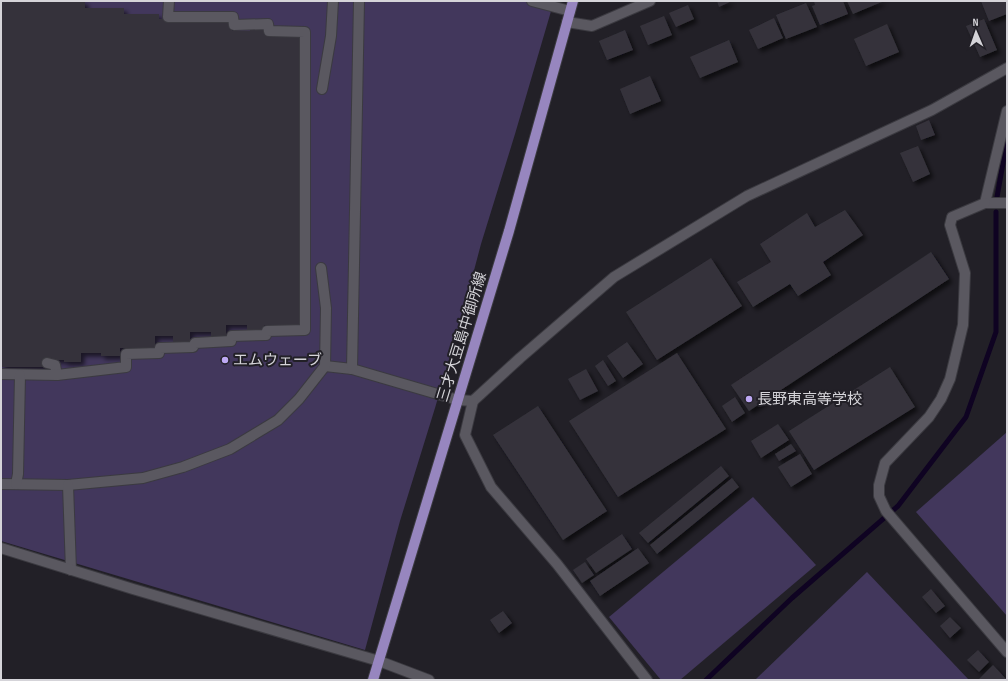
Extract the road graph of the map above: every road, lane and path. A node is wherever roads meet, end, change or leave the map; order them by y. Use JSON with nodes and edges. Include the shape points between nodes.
{"nodes":[{"id":1,"x":169,"y":1,"type":"edge"},
{"id":2,"x":333,"y":1,"type":"edge"},
{"id":3,"x":359,"y":1,"type":"edge"},
{"id":4,"x":532,"y":1,"type":"edge"},
{"id":5,"x":650,"y":1,"type":"edge"},
{"id":6,"x":572,"y":6,"type":"edge"},
{"id":7,"x":567,"y":22,"type":"junction"},
{"id":8,"x":1007,"y":68,"type":"edge"},
{"id":9,"x":322,"y":89,"type":"dead end"},
{"id":10,"x":1007,"y":111,"type":"edge"},
{"id":11,"x":985,"y":203,"type":"junction"},
{"id":12,"x":1007,"y":203,"type":"edge"},
{"id":13,"x":321,"y":268,"type":"dead end"},
{"id":14,"x":47,"y":364,"type":"dead end"},
{"id":15,"x":325,"y":366,"type":"junction"},
{"id":16,"x":352,"y":370,"type":"junction"},
{"id":17,"x":1,"y":374,"type":"edge"},
{"id":18,"x":20,"y":375,"type":"junction"},
{"id":19,"x":57,"y":375,"type":"junction"},
{"id":20,"x":458,"y":400,"type":"junction"},
{"id":21,"x":473,"y":401,"type":"junction"},
{"id":22,"x":1,"y":484,"type":"edge"},
{"id":23,"x":16,"y":484,"type":"junction"},
{"id":24,"x":68,"y":485,"type":"junction"},
{"id":25,"x":1,"y":548,"type":"edge"},
{"id":26,"x":71,"y":570,"type":"junction"},
{"id":27,"x":1007,"y":652,"type":"edge"},
{"id":28,"x":379,"y":661,"type":"junction"},
{"id":29,"x":373,"y":680,"type":"edge"},
{"id":30,"x":429,"y":680,"type":"edge"},
{"id":31,"x":647,"y":680,"type":"edge"}],
"edges":[{"from":1,"to":19,"type":"street","via":[[168,17],[233,17],[234,25],[268,24],[269,31],[305,32],[305,330],[267,331],[266,335],[232,336],[231,341],[195,343],[193,347],[160,348],[159,353],[126,354],[126,367]]},
{"from":2,"to":9,"type":"street","via":[[331,36]]},
{"from":3,"to":16,"type":"street"},
{"from":4,"to":6,"type":"street"},
{"from":5,"to":7,"type":"street","via":[[592,26]]},
{"from":6,"to":7,"type":"main road","name":"三才大豆島中御所線"},
{"from":7,"to":20,"type":"main road","name":"三才大豆島中御所線","via":[[509,231]]},
{"from":8,"to":21,"type":"street","via":[[932,110],[746,196],[614,277]]},
{"from":10,"to":11,"type":"street"},
{"from":11,"to":12,"type":"street"},
{"from":11,"to":27,"type":"street","via":[[952,217],[950,225],[965,273],[963,325],[950,379],[929,417],[885,462],[879,496],[888,513]]},
{"from":13,"to":15,"type":"street","via":[[326,308]]},
{"from":14,"to":19,"type":"street","via":[[55,365]]},
{"from":15,"to":16,"type":"street"},
{"from":15,"to":24,"type":"street","via":[[299,399],[278,420],[230,449],[183,467],[143,478]]},
{"from":16,"to":20,"type":"street"},
{"from":17,"to":18,"type":"street"},
{"from":18,"to":19,"type":"street"},
{"from":18,"to":23,"type":"street"},
{"from":20,"to":21,"type":"street"},
{"from":20,"to":28,"type":"main road","name":"三才大豆島中御所線"},
{"from":21,"to":31,"type":"street","via":[[465,435],[491,486],[557,564]]},
{"from":22,"to":23,"type":"street"},
{"from":23,"to":24,"type":"street"},
{"from":24,"to":26,"type":"street"},
{"from":25,"to":26,"type":"street"},
{"from":26,"to":28,"type":"street"},
{"from":28,"to":29,"type":"main road","name":"三才大豆島中御所線"},
{"from":28,"to":30,"type":"street"}]}
